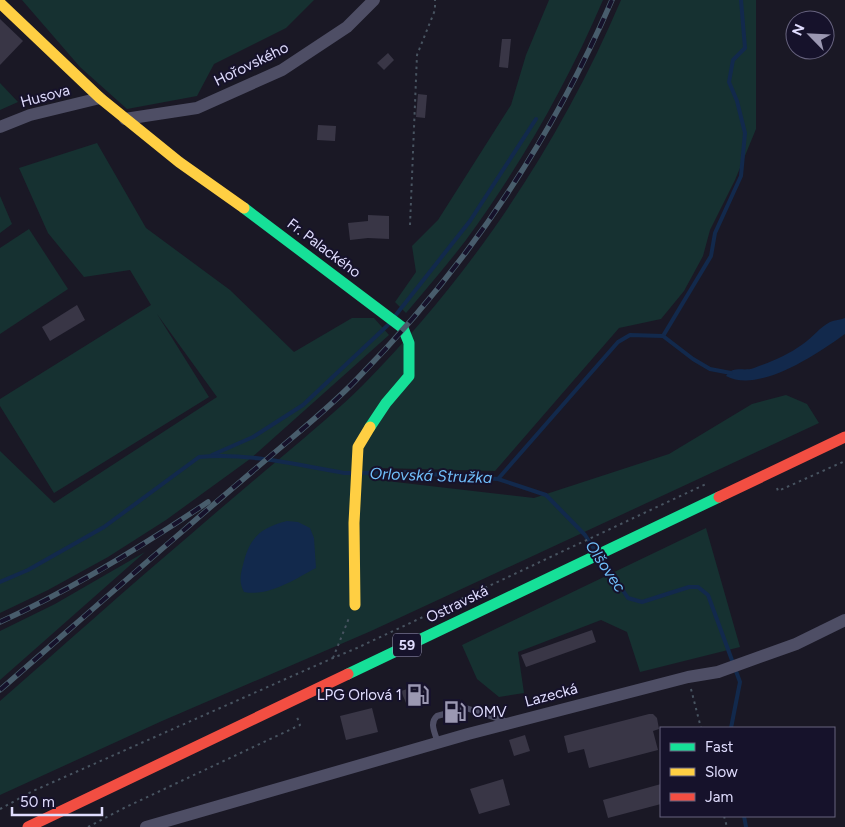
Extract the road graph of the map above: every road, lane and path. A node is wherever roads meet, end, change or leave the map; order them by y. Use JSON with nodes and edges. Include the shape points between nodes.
{"nodes":[{"id":1,"x":374,"y":0,"type":"edge"},
{"id":2,"x":435,"y":0,"type":"edge"},
{"id":3,"x":0,"y":3,"type":"edge"},
{"id":4,"x":100,"y":98,"type":"junction"},
{"id":5,"x":125,"y":120,"type":"junction"},
{"id":6,"x":0,"y":127,"type":"edge"},
{"id":7,"x":410,"y":226,"type":"dead end"},
{"id":8,"x":845,"y":437,"type":"edge"},
{"id":9,"x":845,"y":447,"type":"edge"},
{"id":10,"x":783,"y":466,"type":"junction"},
{"id":11,"x":708,"y":482,"type":"dead end"},
{"id":12,"x":355,"y":605,"type":"joint"},
{"id":13,"x":845,"y":620,"type":"edge"},
{"id":14,"x":333,"y":658,"type":"junction"},
{"id":15,"x":688,"y":677,"type":"junction"},
{"id":16,"x":291,"y":701,"type":"junction"},
{"id":17,"x":510,"y":723,"type":"junction"},
{"id":18,"x":701,"y":727,"type":"edge"},
{"id":19,"x":438,"y":743,"type":"junction"},
{"id":20,"x":0,"y":810,"type":"edge"},
{"id":21,"x":28,"y":827,"type":"edge"},
{"id":22,"x":88,"y":827,"type":"edge"},
{"id":23,"x":146,"y":827,"type":"edge"}],
"edges":[{"from":1,"to":5,"type":"street","name":"Hořovského","via":[[347,27],[282,70],[197,108]]},
{"from":2,"to":7,"type":"path","via":[[435,10],[417,55]]},
{"from":3,"to":4,"type":"main road","name":"Fr. Palackého"},
{"from":4,"to":5,"type":"main road","name":"Fr. Palackého"},
{"from":4,"to":6,"type":"street","name":"Husova","via":[[30,115]]},
{"from":5,"to":12,"type":"main road","name":"Fr. Palackého","via":[[404,328],[409,343],[410,376],[386,403],[358,448],[354,523]]},
{"from":8,"to":10,"type":"main road","name":"Ostravská","number":"59"},
{"from":9,"to":10,"type":"main road"},
{"from":10,"to":16,"type":"main road","name":"Ostravská","number":"59"},
{"from":11,"to":14,"type":"path"},
{"from":12,"to":14,"type":"path"},
{"from":13,"to":15,"type":"street","name":"Lazecká","via":[[796,644],[718,672]]},
{"from":14,"to":20,"type":"path","via":[[33,791]]},
{"from":15,"to":17,"type":"street","name":"Lazecká"},
{"from":15,"to":18,"type":"path"},
{"from":16,"to":21,"type":"main road","name":"Ostravská","number":"59"},
{"from":16,"to":22,"type":"path","via":[[300,725]]},
{"from":17,"to":19,"type":"street","name":"Lazecká"},
{"from":17,"to":19,"type":"lane","via":[[466,708],[437,716],[432,724]]},
{"from":19,"to":23,"type":"street","name":"Lazecká"}]}
